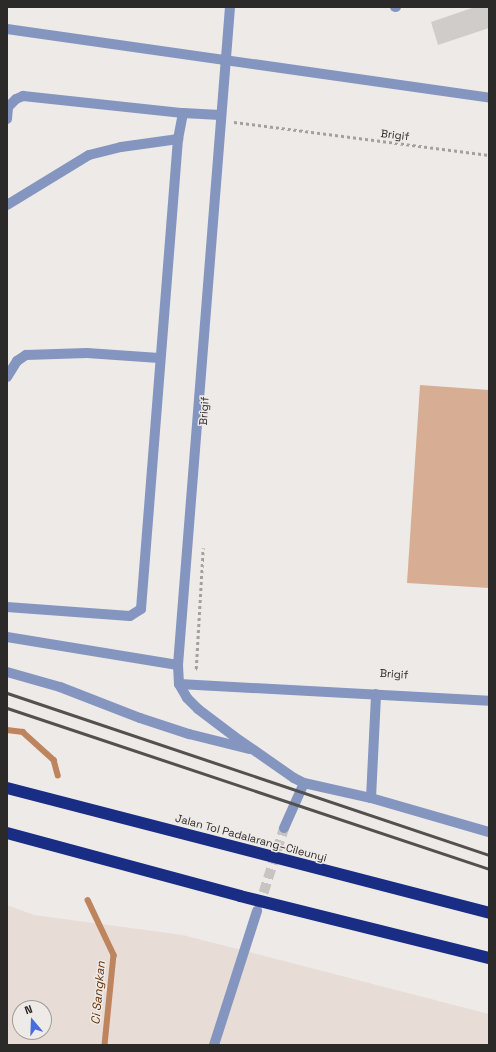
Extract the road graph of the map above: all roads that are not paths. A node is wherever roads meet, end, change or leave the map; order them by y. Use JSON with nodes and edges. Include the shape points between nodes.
{"nodes":[{"id":1,"x":230,"y":7,"type":"edge"},
{"id":2,"x":7,"y":29,"type":"edge"},
{"id":3,"x":226,"y":61,"type":"junction"},
{"id":4,"x":489,"y":98,"type":"edge"},
{"id":5,"x":183,"y":113,"type":"junction"},
{"id":6,"x":220,"y":115,"type":"junction"},
{"id":7,"x":7,"y":120,"type":"edge"},
{"id":8,"x":178,"y":140,"type":"junction"},
{"id":9,"x":7,"y":205,"type":"edge"},
{"id":10,"x":159,"y":358,"type":"junction"},
{"id":11,"x":7,"y":377,"type":"edge"},
{"id":12,"x":7,"y":607,"type":"edge"},
{"id":13,"x":7,"y":637,"type":"edge"},
{"id":14,"x":178,"y":665,"type":"junction"},
{"id":15,"x":7,"y":672,"type":"edge"},
{"id":16,"x":179,"y":684,"type":"junction"},
{"id":17,"x":376,"y":694,"type":"junction"},
{"id":18,"x":489,"y":700,"type":"edge"},
{"id":19,"x":254,"y":750,"type":"junction"},
{"id":20,"x":304,"y":783,"type":"junction"},
{"id":21,"x":7,"y":788,"type":"edge"},
{"id":22,"x":371,"y":798,"type":"junction"},
{"id":23,"x":284,"y":828,"type":"tunnel mouth"},
{"id":24,"x":489,"y":832,"type":"edge"},
{"id":25,"x":7,"y":833,"type":"edge"},
{"id":26,"x":258,"y":911,"type":"tunnel mouth"},
{"id":27,"x":489,"y":913,"type":"edge"},
{"id":28,"x":489,"y":958,"type":"edge"},
{"id":29,"x":214,"y":1045,"type":"edge"}],
"edges":[{"from":1,"to":3,"type":"street"},
{"from":2,"to":3,"type":"street"},
{"from":3,"to":4,"type":"street"},
{"from":3,"to":6,"type":"street"},
{"from":5,"to":6,"type":"street"},
{"from":5,"to":7,"type":"street","via":[[23,96],[8,107]]},
{"from":5,"to":8,"type":"street"},
{"from":6,"to":14,"type":"street"},
{"from":8,"to":9,"type":"street","via":[[122,147],[89,155]]},
{"from":8,"to":10,"type":"street"},
{"from":10,"to":11,"type":"street","via":[[87,353],[26,355],[17,361]]},
{"from":10,"to":12,"type":"street","via":[[141,609],[130,616]]},
{"from":13,"to":14,"type":"street"},
{"from":14,"to":16,"type":"street"},
{"from":15,"to":19,"type":"street","via":[[60,687],[189,734]]},
{"from":16,"to":17,"type":"street"},
{"from":16,"to":19,"type":"street","via":[[187,698],[198,709]]},
{"from":17,"to":18,"type":"street"},
{"from":17,"to":22,"type":"street"},
{"from":19,"to":20,"type":"street"},
{"from":20,"to":22,"type":"street"},
{"from":20,"to":23,"type":"street"},
{"from":21,"to":27,"type":"highway","name":"Jalan Tol Padalarang–Cileunyi"},
{"from":22,"to":24,"type":"street"},
{"from":25,"to":28,"type":"highway","via":[[240,896]]},
{"from":26,"to":29,"type":"street"}]}
